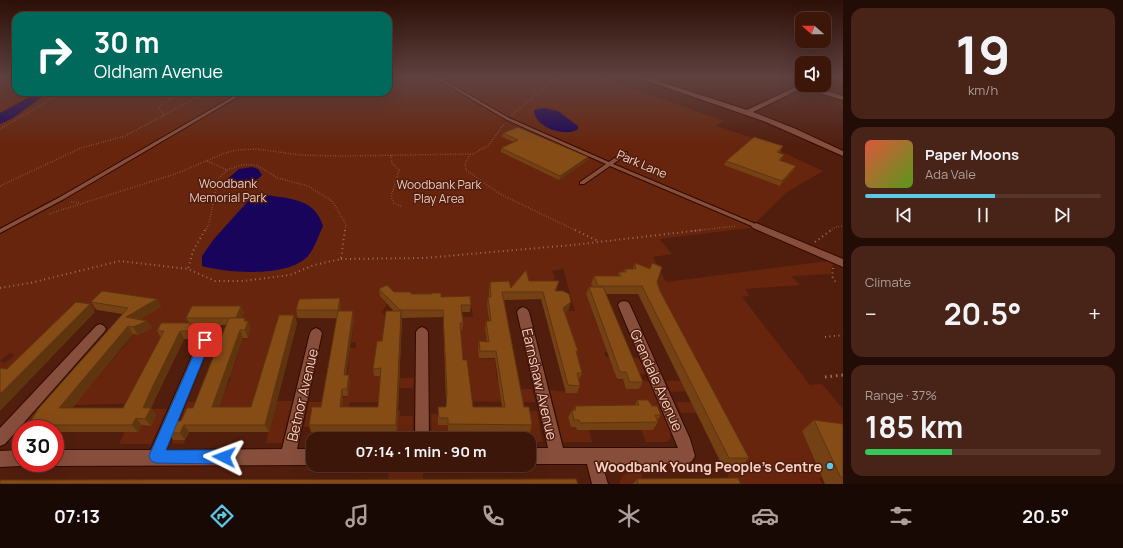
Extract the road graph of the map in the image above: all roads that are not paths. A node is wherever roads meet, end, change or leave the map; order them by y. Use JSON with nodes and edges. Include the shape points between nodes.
{"nodes":[{"id":1,"x":231,"y":100,"type":"edge"},
{"id":2,"x":475,"y":100,"type":"edge"},
{"id":3,"x":708,"y":100,"type":"edge"},
{"id":4,"x":773,"y":100,"type":"edge"},
{"id":5,"x":746,"y":112,"type":"junction"},
{"id":6,"x":625,"y":153,"type":"dead end"},
{"id":7,"x":843,"y":154,"type":"edge"},
{"id":8,"x":608,"y":164,"type":"junction"},
{"id":9,"x":582,"y":183,"type":"dead end"},
{"id":10,"x":754,"y":225,"type":"joint"},
{"id":11,"x":0,"y":231,"type":"edge"},
{"id":12,"x":839,"y":261,"type":"edge"},
{"id":13,"x":624,"y":305,"type":"dead end"},
{"id":14,"x":523,"y":312,"type":"dead end"},
{"id":15,"x":100,"y":329,"type":"dead end"},
{"id":16,"x":316,"y":332,"type":"dead end"},
{"id":17,"x":422,"y":332,"type":"dead end"},
{"id":18,"x":205,"y":340,"type":"dead end"},
{"id":19,"x":422,"y":432,"type":"edge"},
{"id":20,"x":0,"y":439,"type":"edge"},
{"id":21,"x":156,"y":456,"type":"junction"},
{"id":22,"x":536,"y":456,"type":"edge"},
{"id":23,"x":557,"y":456,"type":"junction"},
{"id":24,"x":288,"y":457,"type":"junction"},
{"id":25,"x":306,"y":457,"type":"edge"},
{"id":26,"x":593,"y":457,"type":"junction"},
{"id":27,"x":12,"y":458,"type":"edge"},
{"id":28,"x":64,"y":458,"type":"edge"},
{"id":29,"x":0,"y":459,"type":"edge"},
{"id":30,"x":600,"y":484,"type":"edge"}],
"edges":[{"from":1,"to":11,"type":"lane"},
{"from":2,"to":8,"type":"lane","name":"Park Lane","via":[[508,119]]},
{"from":3,"to":5,"type":"street"},
{"from":4,"to":5,"type":"street"},
{"from":5,"to":7,"type":"street"},
{"from":6,"to":8,"type":"lane"},
{"from":8,"to":9,"type":"lane"},
{"from":8,"to":10,"type":"lane","name":"Park Lane"},
{"from":10,"to":12,"type":"street","name":"Park Lane"},
{"from":13,"to":26,"type":"street","name":"Grendale Avenue","via":[[685,444],[687,456]]},
{"from":14,"to":23,"type":"street","name":"Earnshaw Avenue"},
{"from":15,"to":20,"type":"street"},
{"from":16,"to":24,"type":"street","name":"Betnor Avenue"},
{"from":17,"to":19,"type":"street"},
{"from":18,"to":21,"type":"street"},
{"from":21,"to":24,"type":"street"},
{"from":21,"to":28,"type":"street"},
{"from":22,"to":23,"type":"street"},
{"from":23,"to":26,"type":"street"},
{"from":24,"to":25,"type":"street"},
{"from":26,"to":30,"type":"street"},
{"from":27,"to":29,"type":"street"}]}
